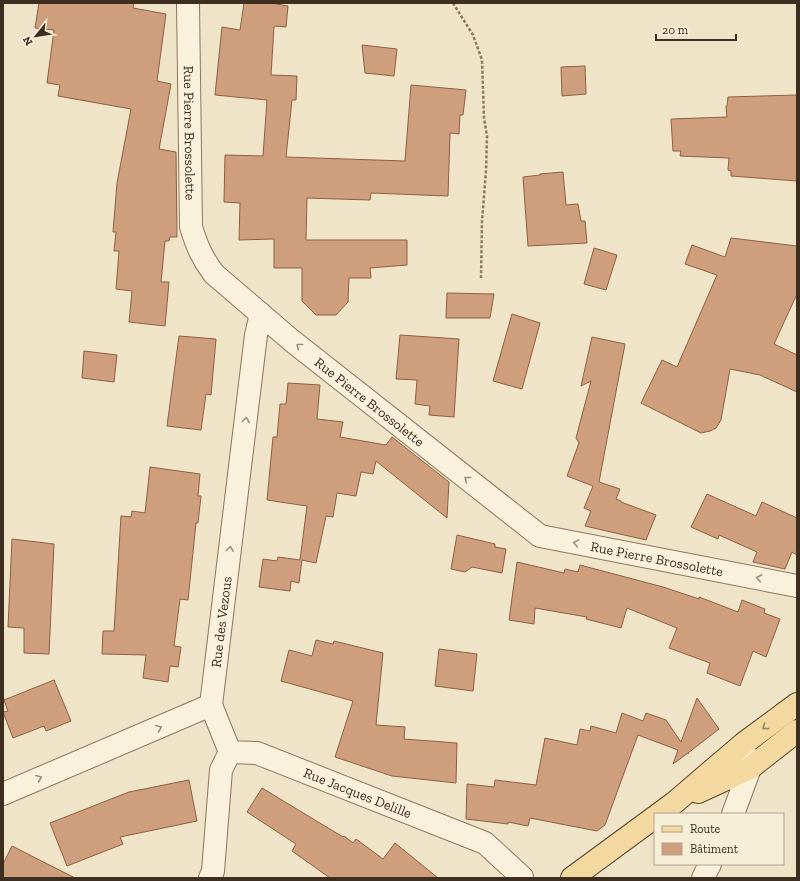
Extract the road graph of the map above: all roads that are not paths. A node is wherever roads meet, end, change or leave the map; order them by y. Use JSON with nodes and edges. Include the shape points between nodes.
{"nodes":[{"id":1,"x":188,"y":3,"type":"edge"},
{"id":2,"x":261,"y":314,"type":"junction"},
{"id":3,"x":797,"y":586,"type":"edge"},
{"id":4,"x":797,"y":704,"type":"edge"},
{"id":5,"x":211,"y":705,"type":"junction"},
{"id":6,"x":797,"y":731,"type":"edge"},
{"id":7,"x":743,"y":744,"type":"junction"},
{"id":8,"x":230,"y":752,"type":"junction"},
{"id":9,"x":750,"y":768,"type":"junction"},
{"id":10,"x":3,"y":794,"type":"edge"},
{"id":11,"x":666,"y":809,"type":"edge"},
{"id":12,"x":733,"y":813,"type":"edge"},
{"id":13,"x":654,"y":818,"type":"edge"},
{"id":14,"x":710,"y":865,"type":"edge"},
{"id":15,"x":522,"y":877,"type":"dead end"},
{"id":16,"x":210,"y":878,"type":"edge"},
{"id":17,"x":572,"y":878,"type":"edge"},
{"id":18,"x":703,"y":878,"type":"edge"}],
"edges":[{"from":1,"to":2,"type":"street","name":"Rue Pierre Brossolette","via":[[191,227],[204,261],[214,274]]},
{"from":3,"to":2,"type":"street","name":"Rue Pierre Brossolette","one_way":true,"via":[[540,536],[290,340]]},
{"from":5,"to":2,"type":"street","name":"Rue des Vezous","one_way":true,"via":[[256,335]]},
{"from":4,"to":7,"type":"main road","one_way":true},
{"from":5,"to":8,"type":"street"},
{"from":10,"to":5,"type":"street","one_way":true},
{"from":6,"to":9,"type":"main road"},
{"from":7,"to":9,"type":"street"},
{"from":7,"to":11,"type":"main road"},
{"from":8,"to":15,"type":"street","name":"Rue Jacques Delille","via":[[257,753],[485,843]]},
{"from":8,"to":16,"type":"street","via":[[221,770],[213,871]]},
{"from":9,"to":11,"type":"main road"},
{"from":9,"to":12,"type":"street"},
{"from":13,"to":17,"type":"main road"},
{"from":14,"to":18,"type":"street"}]}
